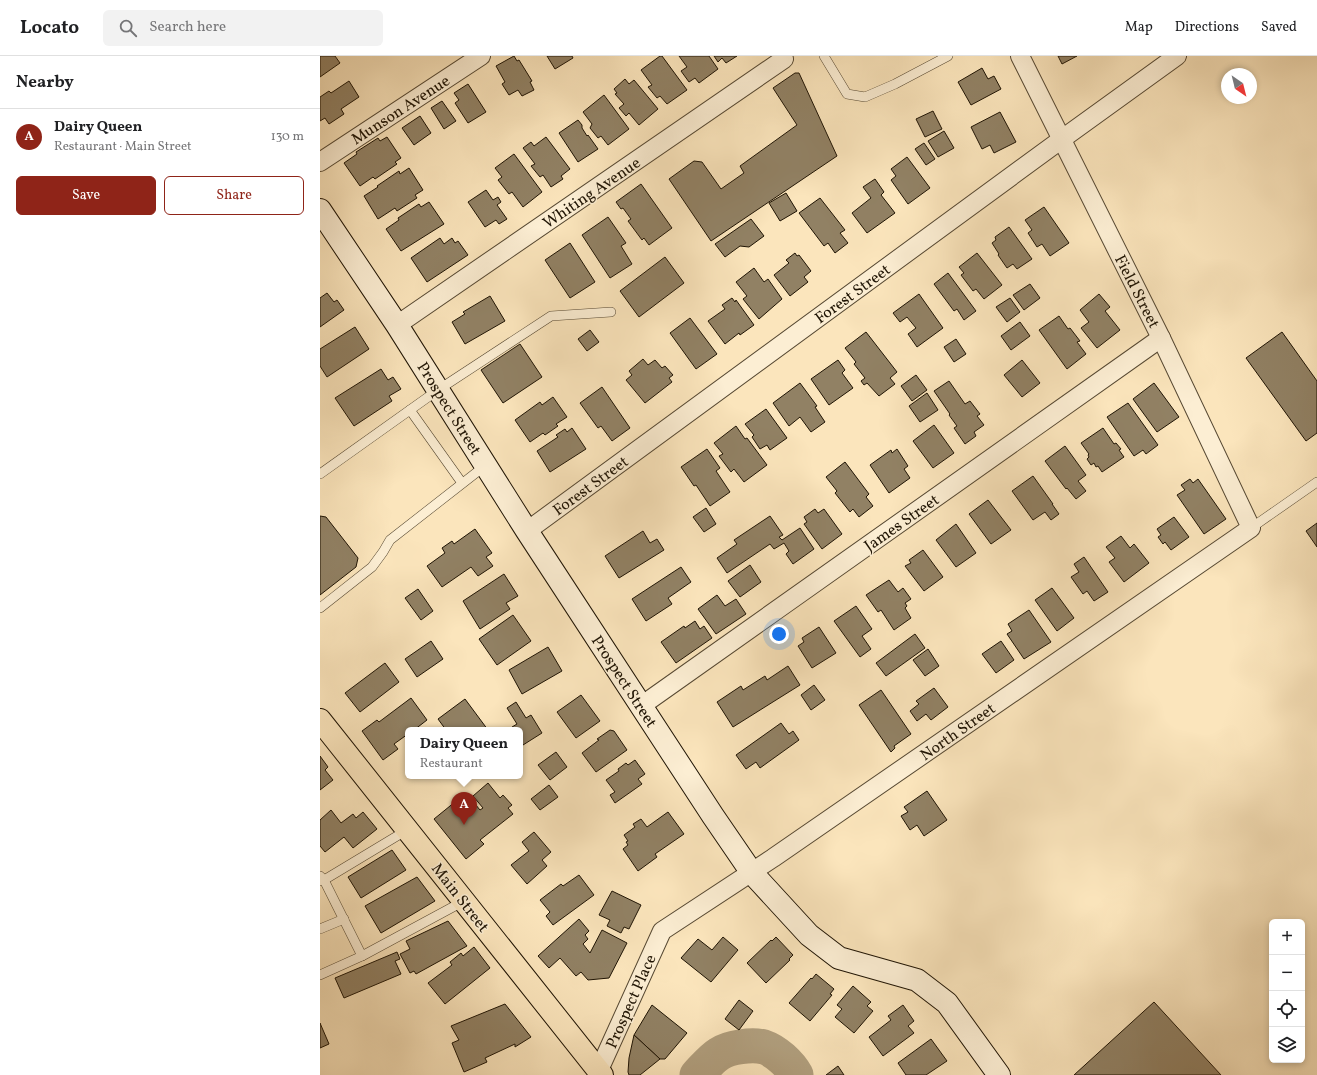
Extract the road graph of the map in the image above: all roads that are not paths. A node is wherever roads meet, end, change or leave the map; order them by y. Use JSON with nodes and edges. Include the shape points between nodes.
{"nodes":[{"id":1,"x":481,"y":56,"type":"edge"},
{"id":2,"x":824,"y":56,"type":"edge"},
{"id":3,"x":948,"y":56,"type":"edge"},
{"id":4,"x":1020,"y":56,"type":"edge"},
{"id":5,"x":1177,"y":56,"type":"edge"},
{"id":6,"x":784,"y":59,"type":"dead end"},
{"id":7,"x":1062,"y":139,"type":"junction"},
{"id":8,"x":320,"y":162,"type":"edge"},
{"id":9,"x":320,"y":210,"type":"edge"},
{"id":10,"x":611,"y":312,"type":"dead end"},
{"id":11,"x":397,"y":325,"type":"junction"},
{"id":12,"x":1161,"y":338,"type":"junction"},
{"id":13,"x":438,"y":390,"type":"junction"},
{"id":14,"x":410,"y":410,"type":"junction"},
{"id":15,"x":486,"y":465,"type":"junction"},
{"id":16,"x":321,"y":475,"type":"edge"},
{"id":17,"x":1317,"y":482,"type":"edge"},
{"id":18,"x":462,"y":483,"type":"junction"},
{"id":19,"x":1251,"y":528,"type":"junction"},
{"id":20,"x":527,"y":531,"type":"junction"},
{"id":21,"x":320,"y":608,"type":"edge"},
{"id":22,"x":641,"y":706,"type":"junction"},
{"id":23,"x":320,"y":720,"type":"edge"},
{"id":24,"x":408,"y":830,"type":"junction"},
{"id":25,"x":752,"y":873,"type":"junction"},
{"id":26,"x":321,"y":879,"type":"edge"},
{"id":27,"x":464,"y":901,"type":"junction"},
{"id":28,"x":344,"y":919,"type":"junction"},
{"id":29,"x":320,"y":929,"type":"edge"},
{"id":30,"x":662,"y":931,"type":"joint"},
{"id":31,"x":362,"y":956,"type":"junction"},
{"id":32,"x":320,"y":975,"type":"edge"},
{"id":33,"x":600,"y":1073,"type":"edge"},
{"id":34,"x":999,"y":1075,"type":"edge"}],
"edges":[{"from":1,"to":8,"type":"street","name":"Munson Avenue"},
{"from":2,"to":3,"type":"lane","via":[[847,94],[865,97]]},
{"from":4,"to":7,"type":"street","name":"Field Street"},
{"from":5,"to":7,"type":"street","name":"Forest Street"},
{"from":6,"to":11,"type":"street","name":"Whiting Avenue"},
{"from":7,"to":12,"type":"street","name":"Field Street"},
{"from":7,"to":20,"type":"street","name":"Forest Street"},
{"from":9,"to":11,"type":"main road","name":"Prospect Street"},
{"from":10,"to":13,"type":"lane","via":[[551,316]]},
{"from":11,"to":13,"type":"main road","name":"Prospect Street"},
{"from":12,"to":19,"type":"street","name":"Field Street"},
{"from":12,"to":22,"type":"street","name":"James Street"},
{"from":13,"to":14,"type":"lane"},
{"from":13,"to":15,"type":"main road","name":"Prospect Street"},
{"from":14,"to":16,"type":"lane"},
{"from":14,"to":18,"type":"lane"},
{"from":15,"to":18,"type":"lane"},
{"from":15,"to":20,"type":"main road","name":"Prospect Street"},
{"from":17,"to":19,"type":"lane"},
{"from":18,"to":21,"type":"lane","via":[[390,540],[372,567]]},
{"from":19,"to":25,"type":"street","name":"North Street"},
{"from":20,"to":22,"type":"main road","name":"Prospect Street"},
{"from":22,"to":25,"type":"main road","name":"Prospect Street"},
{"from":23,"to":24,"type":"main road","name":"Main Street"},
{"from":24,"to":26,"type":"lane"},
{"from":24,"to":27,"type":"main road","name":"Main Street"},
{"from":25,"to":30,"type":"street","name":"North Street"},
{"from":25,"to":34,"type":"main road","name":"Prospect Street","via":[[808,936],[839,958],[917,980],[947,1003]]},
{"from":26,"to":28,"type":"lane"},
{"from":27,"to":31,"type":"lane"},
{"from":27,"to":33,"type":"main road","name":"Main Street"},
{"from":28,"to":29,"type":"lane"},
{"from":28,"to":31,"type":"lane"},
{"from":30,"to":33,"type":"street","name":"Prospect Place"},
{"from":31,"to":32,"type":"lane"}]}
